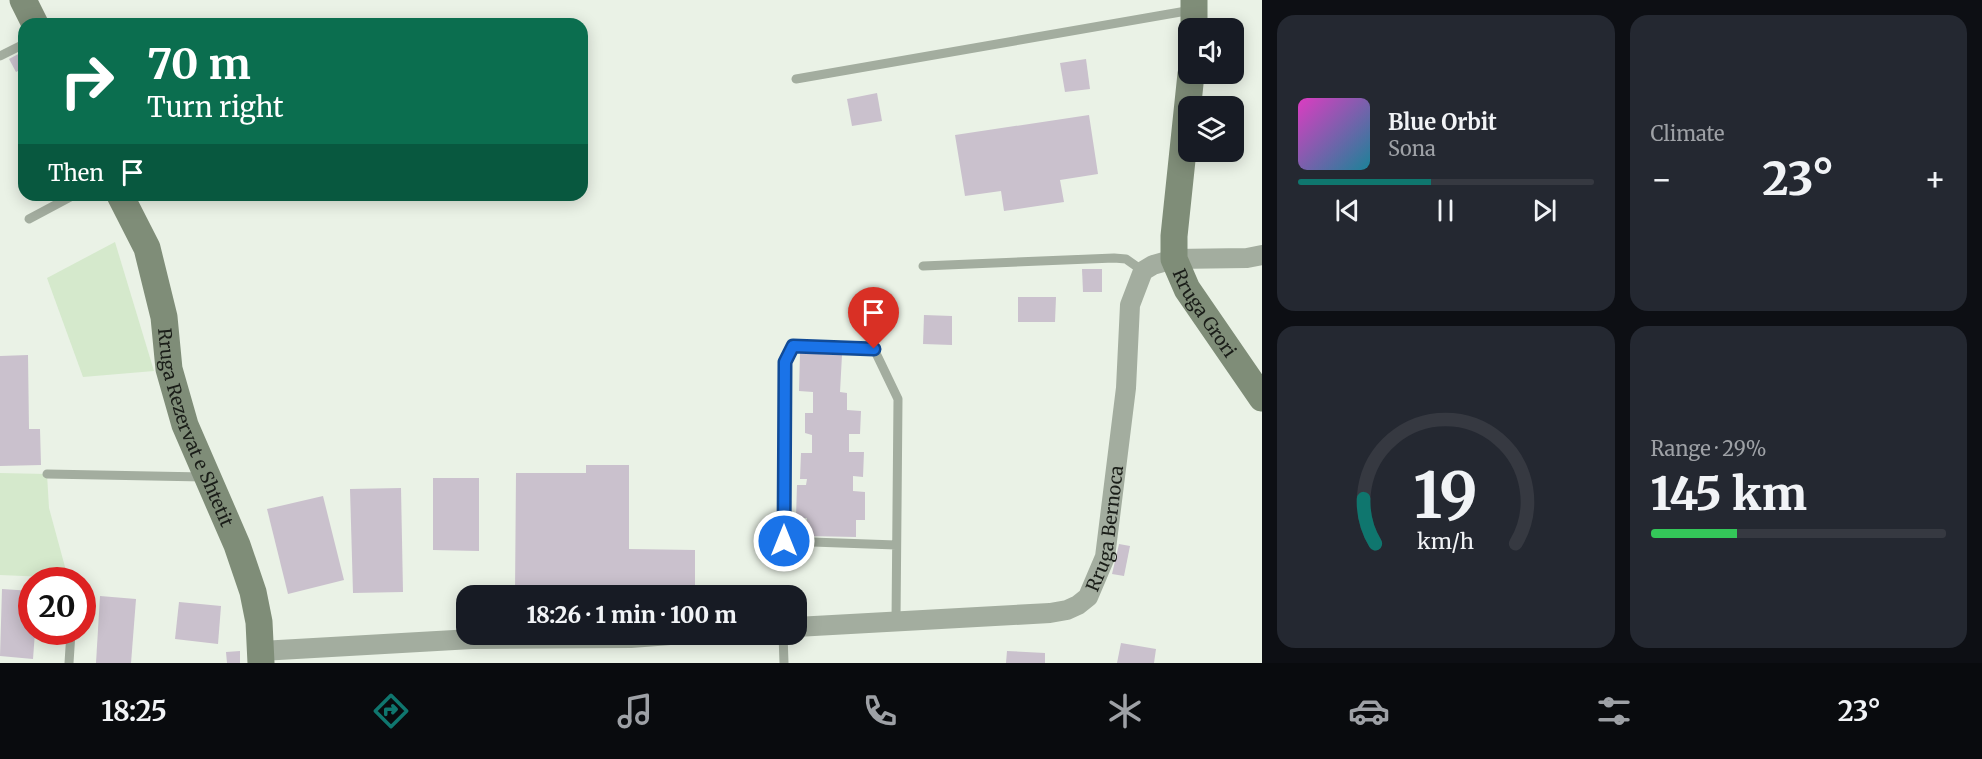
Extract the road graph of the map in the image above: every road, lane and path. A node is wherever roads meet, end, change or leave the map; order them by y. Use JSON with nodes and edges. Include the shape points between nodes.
{"nodes":[{"id":1,"x":23,"y":0,"type":"edge"},
{"id":2,"x":1194,"y":13,"type":"edge"},
{"id":3,"x":32,"y":18,"type":"edge"},
{"id":4,"x":18,"y":47,"type":"edge"},
{"id":5,"x":0,"y":56,"type":"edge"},
{"id":6,"x":796,"y":80,"type":"dead end"},
{"id":7,"x":1190,"y":84,"type":"edge"},
{"id":8,"x":63,"y":201,"type":"edge"},
{"id":9,"x":123,"y":201,"type":"edge"},
{"id":10,"x":29,"y":219,"type":"dead end"},
{"id":11,"x":1262,"y":255,"type":"edge"},
{"id":12,"x":1174,"y":259,"type":"junction"},
{"id":13,"x":923,"y":266,"type":"dead end"},
{"id":14,"x":1143,"y":271,"type":"junction"},
{"id":15,"x":1262,"y":398,"type":"edge"},
{"id":16,"x":47,"y":474,"type":"dead end"},
{"id":17,"x":207,"y":477,"type":"junction"},
{"id":18,"x":896,"y":545,"type":"junction"},
{"id":19,"x":896,"y":621,"type":"junction"},
{"id":20,"x":807,"y":626,"type":"edge"},
{"id":21,"x":456,"y":640,"type":"edge"},
{"id":22,"x":70,"y":645,"type":"edge"},
{"id":23,"x":783,"y":645,"type":"edge"},
{"id":24,"x":261,"y":657,"type":"edge"},
{"id":25,"x":69,"y":663,"type":"edge"},
{"id":26,"x":784,"y":663,"type":"edge"}],
"edges":[{"from":1,"to":3,"type":"street"},
{"from":2,"to":6,"type":"lane"},
{"from":4,"to":5,"type":"lane"},
{"from":7,"to":12,"type":"street","name":"Rruga Grori"},
{"from":8,"to":10,"type":"lane"},
{"from":9,"to":17,"type":"street","name":"Rruga Rezervat e Shtetit","via":[[147,248],[164,317],[170,369],[185,425]]},
{"from":11,"to":12,"type":"street"},
{"from":12,"to":14,"type":"street"},
{"from":12,"to":15,"type":"street","name":"Rruga Grori","via":[[1187,289]]},
{"from":13,"to":14,"type":"lane","via":[[1114,258],[1126,259]]},
{"from":14,"to":19,"type":"street","name":"Rruga Bernoca","via":[[1130,305],[1126,388],[1105,557],[1088,597],[1067,610],[1050,613]]},
{"from":16,"to":17,"type":"lane"},
{"from":17,"to":24,"type":"street","name":"Rruga Rezervat e Shtetit","via":[[253,592]]},
{"from":18,"to":18,"type":"lane","via":[[897,399],[874,349],[793,346],[785,362],[784,541]]},
{"from":18,"to":19,"type":"lane"},
{"from":19,"to":20,"type":"street","name":"Rruga Bernoca"},
{"from":21,"to":24,"type":"street"},
{"from":22,"to":25,"type":"lane"},
{"from":23,"to":26,"type":"lane"}]}
